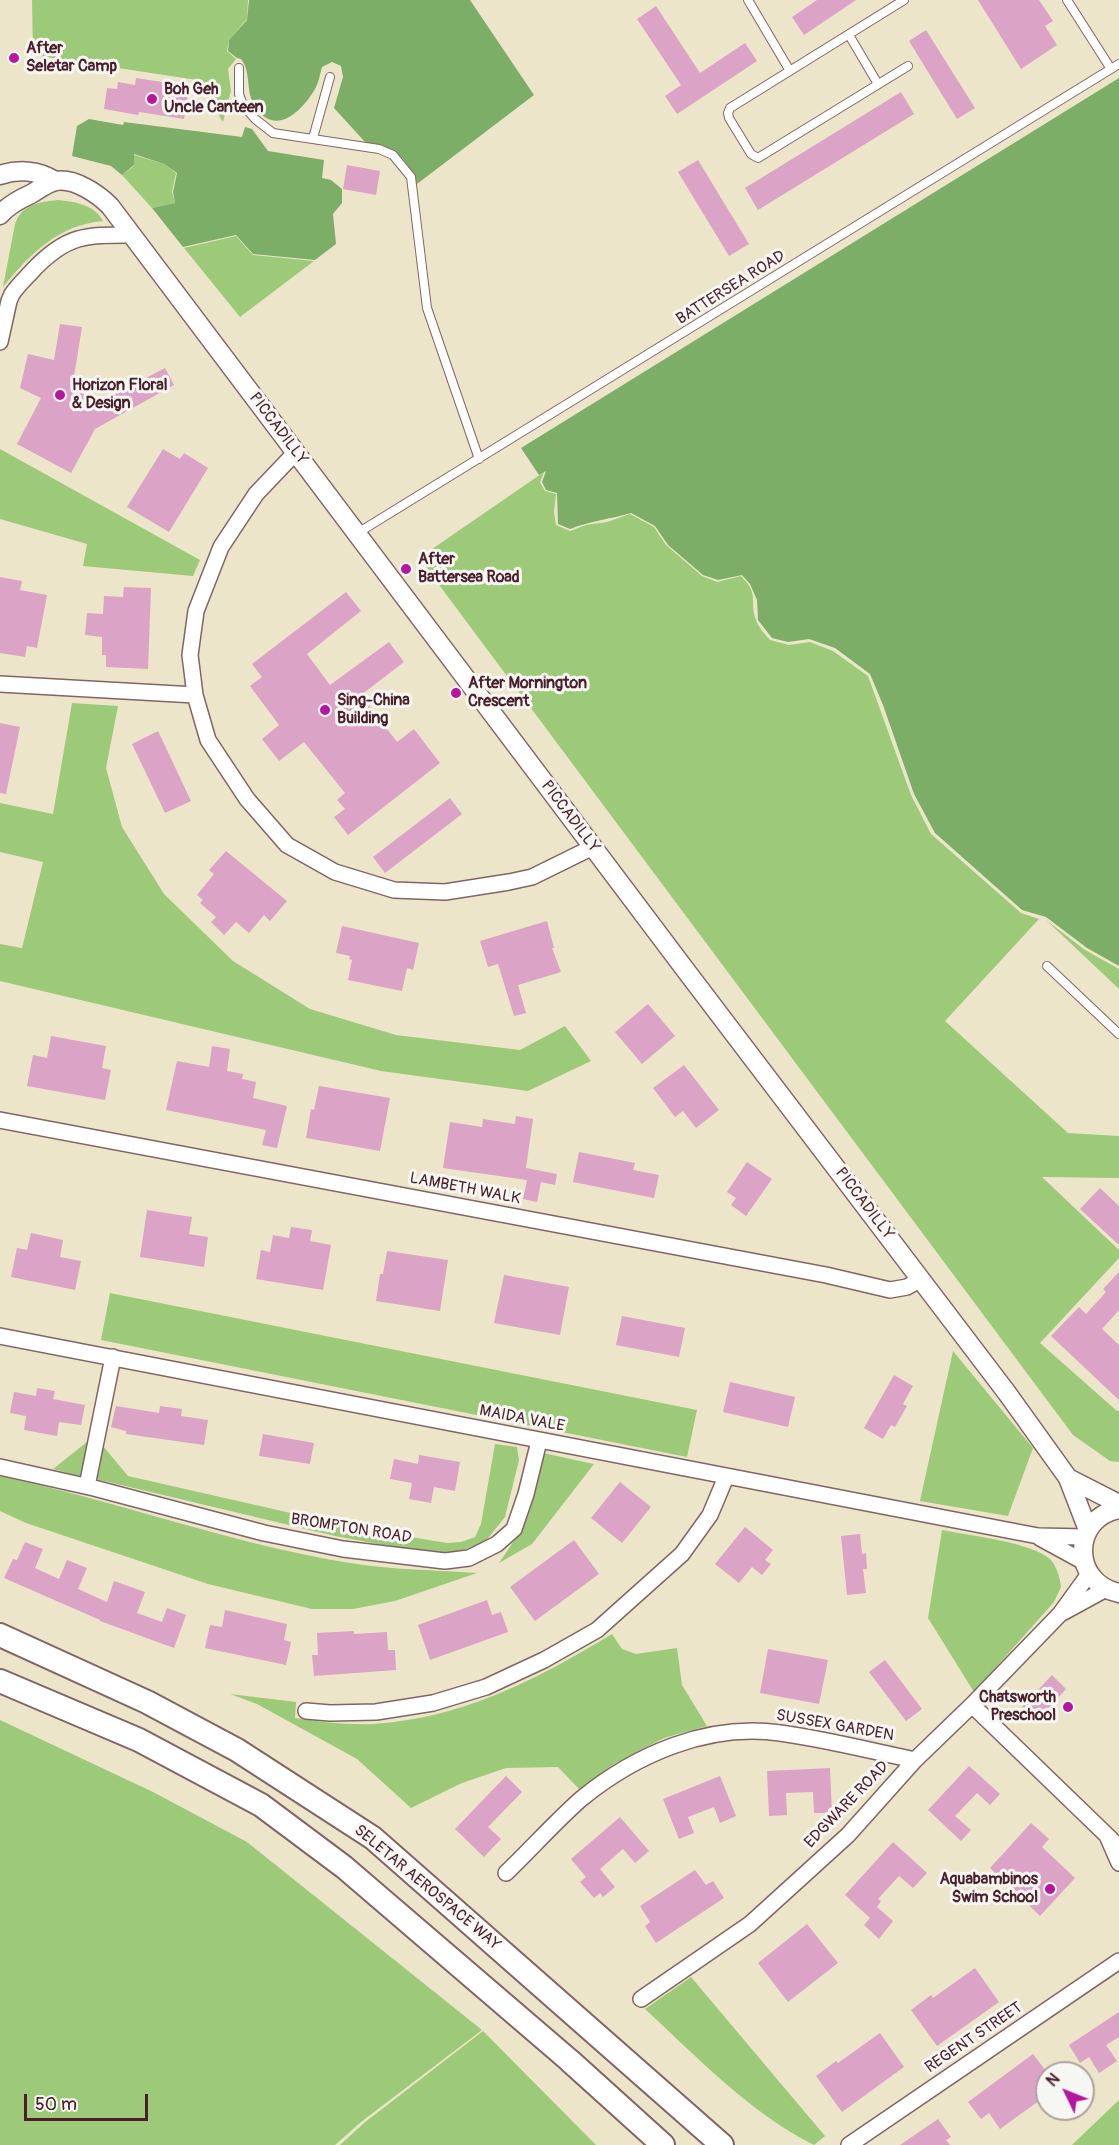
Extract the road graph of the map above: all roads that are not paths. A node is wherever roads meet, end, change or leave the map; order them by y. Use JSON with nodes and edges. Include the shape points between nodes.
{"nodes":[{"id":1,"x":748,"y":0,"type":"edge"},
{"id":2,"x":904,"y":0,"type":"edge"},
{"id":3,"x":1067,"y":0,"type":"edge"},
{"id":4,"x":849,"y":35,"type":"junction"},
{"id":5,"x":1119,"y":64,"type":"edge"},
{"id":6,"x":908,"y":66,"type":"dead end"},
{"id":7,"x":238,"y":68,"type":"dead end"},
{"id":8,"x":1111,"y":69,"type":"junction"},
{"id":9,"x":790,"y":71,"type":"junction"},
{"id":10,"x":330,"y":76,"type":"dead end"},
{"id":11,"x":878,"y":84,"type":"junction"},
{"id":12,"x":313,"y":138,"type":"junction"},
{"id":13,"x":0,"y":175,"type":"edge"},
{"id":14,"x":55,"y":181,"type":"junction"},
{"id":15,"x":0,"y":215,"type":"edge"},
{"id":16,"x":133,"y":235,"type":"junction"},
{"id":17,"x":0,"y":342,"type":"edge"},
{"id":18,"x":296,"y":452,"type":"junction"},
{"id":19,"x":480,"y":459,"type":"junction"},
{"id":20,"x":356,"y":534,"type":"junction"},
{"id":21,"x":0,"y":684,"type":"edge"},
{"id":22,"x":195,"y":695,"type":"junction"},
{"id":23,"x":593,"y":847,"type":"junction"},
{"id":24,"x":1047,"y":966,"type":"dead end"},
{"id":25,"x":1119,"y":1034,"type":"edge"},
{"id":26,"x":0,"y":1120,"type":"edge"},
{"id":27,"x":921,"y":1279,"type":"junction"},
{"id":28,"x":0,"y":1336,"type":"edge"},
{"id":29,"x":114,"y":1357,"type":"junction"},
{"id":30,"x":539,"y":1441,"type":"junction"},
{"id":31,"x":0,"y":1467,"type":"edge"},
{"id":32,"x":726,"y":1477,"type":"junction"},
{"id":33,"x":1068,"y":1478,"type":"junction"},
{"id":34,"x":87,"y":1486,"type":"junction"},
{"id":35,"x":1119,"y":1504,"type":"edge"},
{"id":36,"x":1119,"y":1509,"type":"edge"},
{"id":37,"x":1087,"y":1533,"type":"junction"},
{"id":38,"x":1038,"y":1536,"type":"junction"},
{"id":39,"x":1086,"y":1568,"type":"junction"},
{"id":40,"x":1112,"y":1591,"type":"edge"},
{"id":41,"x":1060,"y":1614,"type":"junction"},
{"id":42,"x":0,"y":1635,"type":"edge"},
{"id":43,"x":0,"y":1681,"type":"edge"},
{"id":44,"x":972,"y":1705,"type":"junction"},
{"id":45,"x":306,"y":1711,"type":"dead end"},
{"id":46,"x":915,"y":1760,"type":"junction"},
{"id":47,"x":1114,"y":1842,"type":"edge"},
{"id":48,"x":1119,"y":1863,"type":"edge"},
{"id":49,"x":506,"y":1874,"type":"dead end"},
{"id":50,"x":1119,"y":1961,"type":"edge"},
{"id":51,"x":641,"y":1999,"type":"dead end"},
{"id":52,"x":663,"y":2145,"type":"edge"},
{"id":53,"x":722,"y":2145,"type":"edge"},
{"id":54,"x":849,"y":2145,"type":"edge"}],
"edges":[{"from":1,"to":9,"type":"lane"},
{"from":2,"to":4,"type":"lane"},
{"from":3,"to":8,"type":"lane"},
{"from":4,"to":9,"type":"lane"},
{"from":4,"to":11,"type":"lane"},
{"from":5,"to":8,"type":"lane","name":"BATTERSEA ROAD"},
{"from":6,"to":11,"type":"lane"},
{"from":7,"to":12,"type":"lane","via":[[239,94],[255,119],[273,133]]},
{"from":8,"to":19,"type":"lane","name":"BATTERSEA ROAD"},
{"from":9,"to":11,"type":"lane","via":[[729,110],[729,118],[755,157]]},
{"from":10,"to":12,"type":"lane"},
{"from":12,"to":19,"type":"lane","via":[[379,149],[393,155],[411,177],[427,308]]},
{"from":13,"to":14,"type":"street","name":"PICCADILLY","via":[[37,172]]},
{"from":14,"to":15,"type":"street","via":[[18,200]]},
{"from":14,"to":16,"type":"street","name":"PICCADILLY","via":[[99,195]]},
{"from":16,"to":17,"type":"street","via":[[83,236],[49,254],[12,294]]},
{"from":16,"to":18,"type":"street","name":"PICCADILLY"},
{"from":18,"to":20,"type":"street","name":"PICCADILLY"},
{"from":18,"to":22,"type":"street","via":[[256,494],[221,547],[196,610],[190,655]]},
{"from":19,"to":20,"type":"lane","name":"BATTERSEA ROAD"},
{"from":20,"to":23,"type":"street","name":"PICCADILLY"},
{"from":21,"to":22,"type":"street"},
{"from":22,"to":23,"type":"street","via":[[208,740],[247,800],[287,845],[335,872],[394,890],[445,892],[532,877]]},
{"from":23,"to":27,"type":"street","name":"PICCADILLY"},
{"from":24,"to":25,"type":"lane"},
{"from":26,"to":27,"type":"street","name":"LAMBETH WALK","via":[[890,1290]]},
{"from":27,"to":33,"type":"street","name":"PICCADILLY"},
{"from":28,"to":29,"type":"street","name":"MAIDA VALE"},
{"from":29,"to":30,"type":"street","name":"MAIDA VALE"},
{"from":29,"to":34,"type":"street"},
{"from":30,"to":32,"type":"street","name":"MAIDA VALE"},
{"from":30,"to":34,"type":"street","name":"BROMPTON ROAD","via":[[514,1529],[497,1544],[469,1558],[445,1561],[343,1550]]},
{"from":31,"to":34,"type":"street","name":"BROMPTON ROAD"},
{"from":32,"to":38,"type":"street","name":"MAIDA VALE"},
{"from":32,"to":45,"type":"street","via":[[710,1515],[682,1554],[597,1630],[553,1655],[486,1687],[433,1703],[376,1712]]},
{"from":33,"to":35,"type":"street","name":"PICCADILLY"},
{"from":33,"to":37,"type":"street","name":"PICCADILLY"},
{"from":36,"to":37,"type":"street","via":[[1096,1520]]},
{"from":37,"to":38,"type":"street","name":"MAIDA VALE"},
{"from":37,"to":39,"type":"street","via":[[1083,1545]]},
{"from":38,"to":39,"type":"street","name":"MAIDA VALE"},
{"from":39,"to":40,"type":"street","via":[[1096,1582]]},
{"from":39,"to":41,"type":"street","name":"EDGWARE ROAD"},
{"from":40,"to":41,"type":"street","name":"EDGWARE ROAD"},
{"from":41,"to":44,"type":"street","name":"EDGWARE ROAD"},
{"from":42,"to":53,"type":"main road","name":"SELETAR AEROSPACE WAY","via":[[147,1702],[237,1750],[373,1838]]},
{"from":43,"to":52,"type":"main road","via":[[139,1740],[261,1805],[353,1875]]},
{"from":44,"to":46,"type":"street","name":"EDGWARE ROAD"},
{"from":44,"to":47,"type":"street"},
{"from":46,"to":49,"type":"street","name":"SUSSEX GARDEN","via":[[779,1732],[716,1734],[673,1745],[625,1768],[581,1799]]},
{"from":46,"to":51,"type":"street","name":"EDGWARE ROAD","via":[[848,1835],[750,1924]]},
{"from":47,"to":48,"type":"street"},
{"from":50,"to":54,"type":"street","name":"REGENT STREET"}]}
